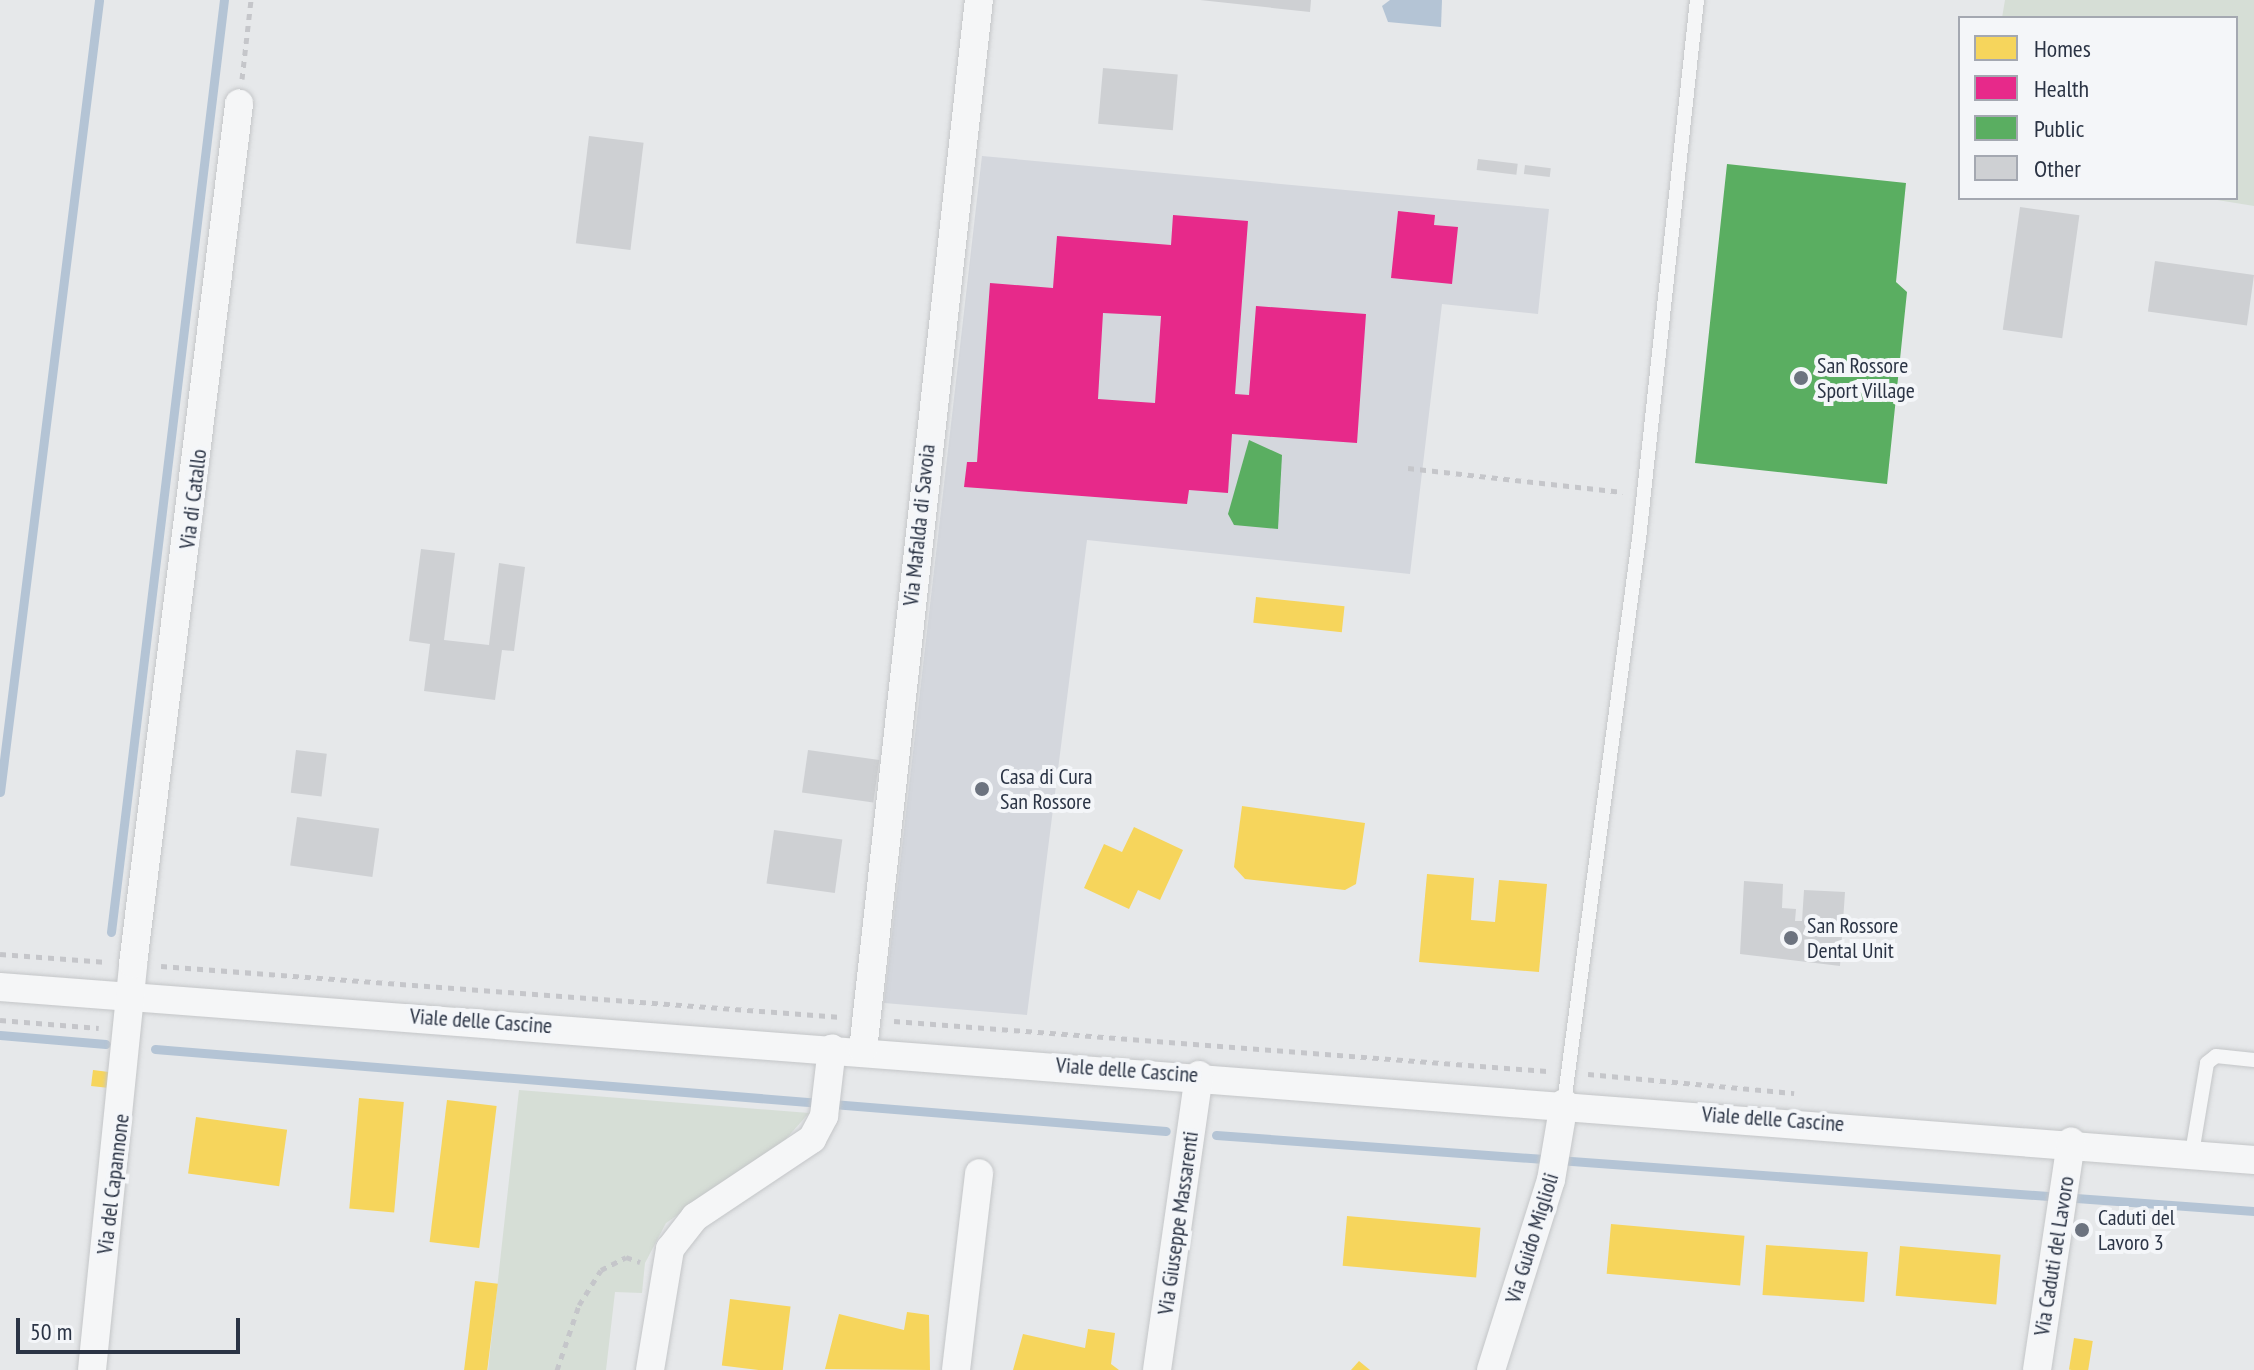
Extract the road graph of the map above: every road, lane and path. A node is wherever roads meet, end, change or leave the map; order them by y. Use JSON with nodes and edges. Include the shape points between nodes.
{"nodes":[{"id":1,"x":251,"y":0,"type":"edge"},
{"id":2,"x":979,"y":0,"type":"edge"},
{"id":3,"x":1697,"y":0,"type":"edge"},
{"id":4,"x":239,"y":104,"type":"joint"},
{"id":5,"x":1408,"y":468,"type":"dead end"},
{"id":6,"x":1644,"y":494,"type":"junction"},
{"id":7,"x":0,"y":954,"type":"edge"},
{"id":8,"x":133,"y":964,"type":"junction"},
{"id":9,"x":0,"y":987,"type":"edge"},
{"id":10,"x":134,"y":997,"type":"junction"},
{"id":11,"x":0,"y":1020,"type":"edge"},
{"id":12,"x":131,"y":1031,"type":"junction"},
{"id":13,"x":832,"y":1048,"type":"junction"},
{"id":14,"x":863,"y":1050,"type":"junction"},
{"id":15,"x":2254,"y":1060,"type":"edge"},
{"id":16,"x":1199,"y":1075,"type":"junction"},
{"id":17,"x":1564,"y":1103,"type":"junction"},
{"id":18,"x":2071,"y":1142,"type":"junction"},
{"id":19,"x":2192,"y":1153,"type":"junction"},
{"id":20,"x":2254,"y":1160,"type":"edge"},
{"id":21,"x":979,"y":1173,"type":"dead end"},
{"id":22,"x":645,"y":1263,"type":"dead end"},
{"id":23,"x":92,"y":1370,"type":"edge"},
{"id":24,"x":557,"y":1370,"type":"edge"},
{"id":25,"x":650,"y":1370,"type":"edge"},
{"id":26,"x":956,"y":1370,"type":"edge"},
{"id":27,"x":1157,"y":1370,"type":"edge"},
{"id":28,"x":1491,"y":1370,"type":"edge"},
{"id":29,"x":2037,"y":1370,"type":"edge"}],
"edges":[{"from":1,"to":4,"type":"path"},
{"from":2,"to":14,"type":"street","name":"Via Mafalda di Savoia"},
{"from":3,"to":6,"type":"lane"},
{"from":4,"to":8,"type":"street","name":"Via di Catallo"},
{"from":5,"to":6,"type":"path"},
{"from":6,"to":17,"type":"lane"},
{"from":7,"to":8,"type":"path"},
{"from":8,"to":10,"type":"street","name":"Via di Catallo"},
{"from":9,"to":10,"type":"street","name":"Viale delle Cascine"},
{"from":10,"to":12,"type":"street","name":"Via del Capannone"},
{"from":10,"to":13,"type":"street","name":"Viale delle Cascine"},
{"from":11,"to":12,"type":"path"},
{"from":12,"to":23,"type":"street","name":"Via del Capannone"},
{"from":13,"to":14,"type":"street","name":"Viale delle Cascine"},
{"from":13,"to":25,"type":"street","via":[[825,1102],[806,1145],[709,1207],[677,1238],[661,1276]]},
{"from":14,"to":16,"type":"street","name":"Viale delle Cascine"},
{"from":15,"to":19,"type":"lane","via":[[2216,1056],[2207,1063]]},
{"from":16,"to":17,"type":"street","name":"Viale delle Cascine"},
{"from":16,"to":27,"type":"street","name":"Via Giuseppe Massarenti"},
{"from":17,"to":18,"type":"street","name":"Viale delle Cascine"},
{"from":17,"to":28,"type":"street","name":"Via Guido Miglioli","via":[[1551,1180]]},
{"from":18,"to":19,"type":"street","name":"Viale delle Cascine"},
{"from":18,"to":29,"type":"street","name":"Via Caduti del Lavoro"},
{"from":19,"to":20,"type":"street","name":"Viale delle Cascine"},
{"from":21,"to":26,"type":"street"},
{"from":22,"to":24,"type":"path","via":[[626,1257],[601,1270],[579,1305]]}]}
